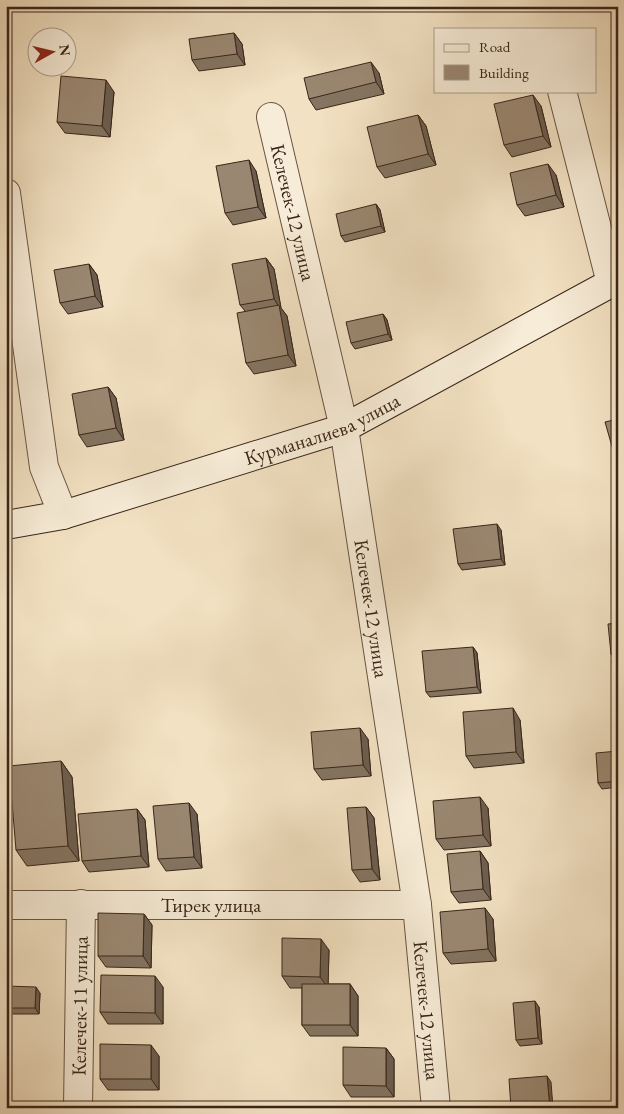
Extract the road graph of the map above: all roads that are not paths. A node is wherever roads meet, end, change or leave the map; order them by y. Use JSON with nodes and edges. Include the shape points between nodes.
{"nodes":[{"id":1,"x":562,"y":92,"type":"edge"},
{"id":2,"x":271,"y":117,"type":"dead end"},
{"id":3,"x":6,"y":192,"type":"edge"},
{"id":4,"x":614,"y":282,"type":"edge"},
{"id":5,"x":344,"y":428,"type":"junction"},
{"id":6,"x":63,"y":515,"type":"junction"},
{"id":7,"x":6,"y":525,"type":"edge"},
{"id":8,"x":81,"y":904,"type":"junction"},
{"id":9,"x":6,"y":905,"type":"edge"},
{"id":10,"x":417,"y":905,"type":"junction"},
{"id":11,"x":78,"y":1108,"type":"edge"},
{"id":12,"x":436,"y":1108,"type":"edge"}],
"edges":[{"from":1,"to":4,"type":"street"},
{"from":2,"to":5,"type":"street","name":"Келечек-12 улица"},
{"from":3,"to":6,"type":"street","via":[[44,467]]},
{"from":4,"to":5,"type":"street","name":"Курманалиева улица"},
{"from":5,"to":6,"type":"street","name":"Курманалиева улица"},
{"from":5,"to":10,"type":"street","name":"Келечек-12 улица"},
{"from":6,"to":7,"type":"street","name":"Курманалиева улица"},
{"from":8,"to":9,"type":"street","name":"Тирек улица"},
{"from":8,"to":10,"type":"street","name":"Тирек улица"},
{"from":8,"to":11,"type":"street","name":"Келечек-11 улица"},
{"from":10,"to":12,"type":"street","name":"Келечек-12 улица"}]}
